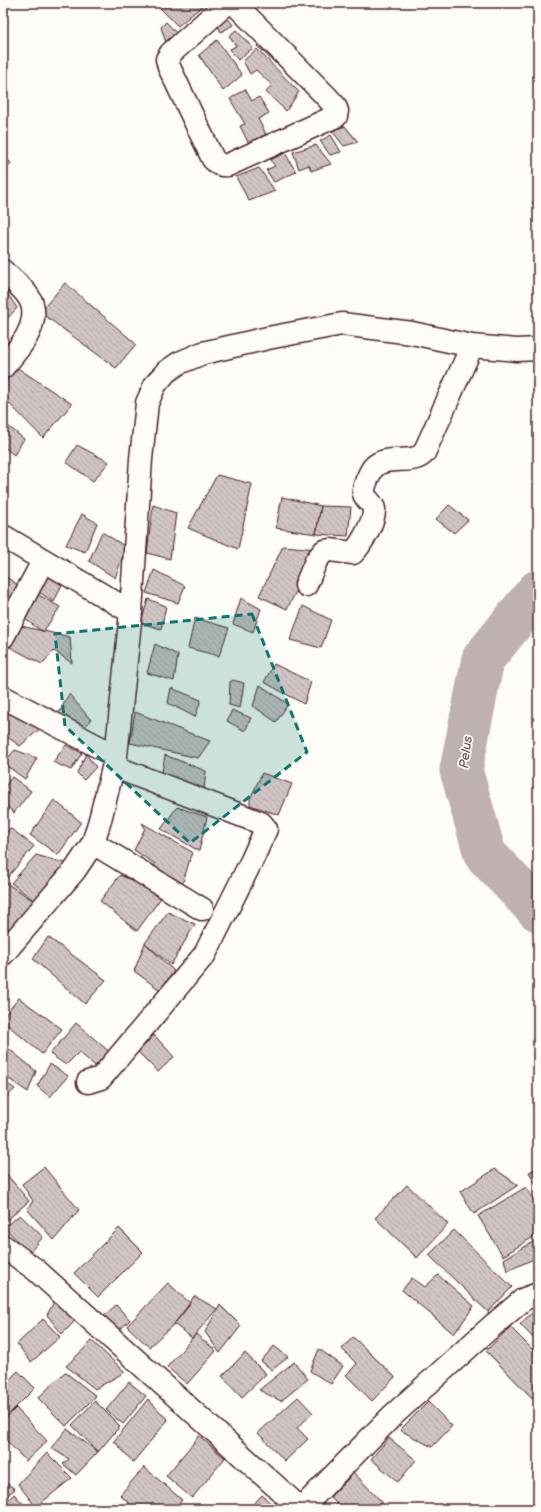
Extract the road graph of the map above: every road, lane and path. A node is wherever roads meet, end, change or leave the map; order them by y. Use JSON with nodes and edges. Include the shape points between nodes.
{"nodes":[{"id":1,"x":227,"y":3,"type":"edge"},
{"id":2,"x":234,"y":3,"type":"edge"},
{"id":3,"x":3,"y":271,"type":"edge"},
{"id":4,"x":472,"y":346,"type":"junction"},
{"id":5,"x":538,"y":349,"type":"edge"},
{"id":6,"x":3,"y":367,"type":"edge"},
{"id":7,"x":3,"y":536,"type":"edge"},
{"id":8,"x":43,"y":561,"type":"junction"},
{"id":9,"x":306,"y":585,"type":"dead end"},
{"id":10,"x":114,"y":602,"type":"junction"},
{"id":11,"x":3,"y":637,"type":"edge"},
{"id":12,"x":3,"y":697,"type":"edge"},
{"id":13,"x":107,"y":754,"type":"junction"},
{"id":14,"x":93,"y":843,"type":"junction"},
{"id":15,"x":202,"y":909,"type":"dead end"},
{"id":16,"x":3,"y":954,"type":"edge"},
{"id":17,"x":88,"y":1082,"type":"dead end"},
{"id":18,"x":3,"y":1246,"type":"edge"},
{"id":19,"x":538,"y":1294,"type":"edge"},
{"id":20,"x":301,"y":1509,"type":"edge"}],
"edges":[{"from":1,"to":2,"type":"street","via":[[171,52],[167,59],[213,159],[222,166],[336,116],[337,111],[325,95]]},
{"from":3,"to":6,"type":"street","via":[[26,294],[32,304],[33,319],[20,348]]},
{"from":4,"to":5,"type":"street"},
{"from":4,"to":9,"type":"street","via":[[424,453],[421,457],[385,461],[373,468],[363,491],[374,512],[367,534],[353,553],[324,551]]},
{"from":4,"to":10,"type":"street","via":[[342,324],[204,353],[179,363],[166,372],[155,385],[147,403],[141,459]]},
{"from":7,"to":8,"type":"street"},
{"from":8,"to":10,"type":"street"},
{"from":8,"to":11,"type":"street"},
{"from":10,"to":13,"type":"street"},
{"from":12,"to":13,"type":"street"},
{"from":13,"to":14,"type":"street"},
{"from":13,"to":17,"type":"street","via":[[261,823],[266,829],[205,954],[101,1078]]},
{"from":14,"to":15,"type":"street"},
{"from":14,"to":16,"type":"street","via":[[76,870]]},
{"from":18,"to":20,"type":"street","via":[[36,1270]]},
{"from":19,"to":20,"type":"street","via":[[524,1299],[479,1337],[392,1416]]}]}
